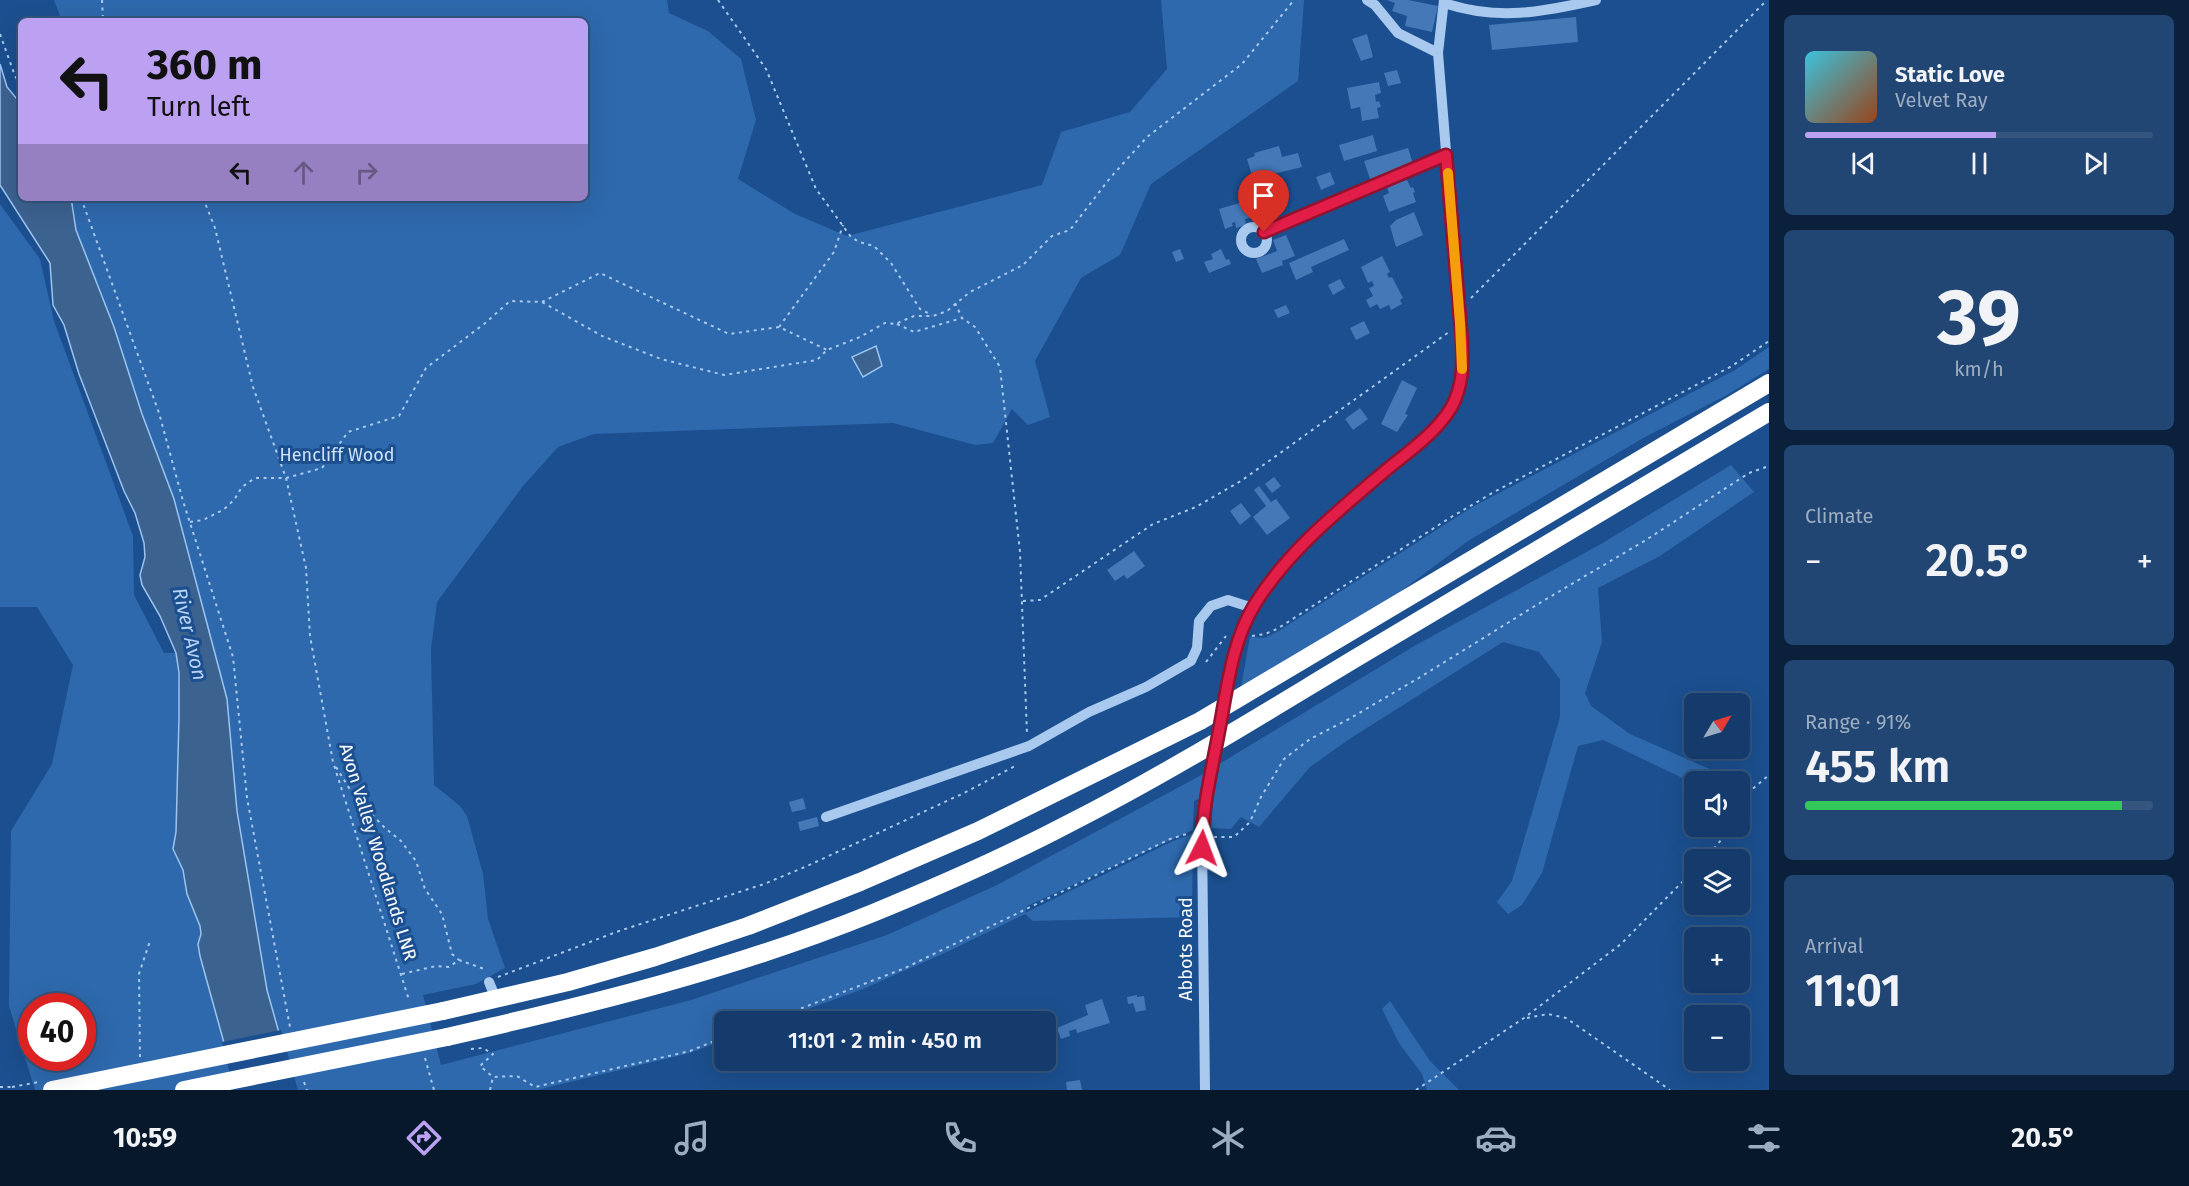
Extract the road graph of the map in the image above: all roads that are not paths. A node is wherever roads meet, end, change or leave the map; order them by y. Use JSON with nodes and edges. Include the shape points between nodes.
{"nodes":[{"id":1,"x":1596,"y":0,"type":"edge"},
{"id":2,"x":1368,"y":1,"type":"edge"},
{"id":3,"x":1444,"y":1,"type":"edge"},
{"id":4,"x":1354,"y":4,"type":"dead end"},
{"id":5,"x":1438,"y":53,"type":"junction"},
{"id":6,"x":1446,"y":155,"type":"junction"},
{"id":7,"x":1264,"y":232,"type":"dead end"},
{"id":8,"x":1769,"y":383,"type":"edge"},
{"id":9,"x":1769,"y":412,"type":"edge"},
{"id":10,"x":1253,"y":608,"type":"junction"},
{"id":11,"x":826,"y":817,"type":"dead end"},
{"id":12,"x":492,"y":980,"type":"road end"},
{"id":13,"x":496,"y":999,"type":"junction"},
{"id":14,"x":52,"y":1090,"type":"edge"},
{"id":15,"x":184,"y":1090,"type":"edge"},
{"id":16,"x":1205,"y":1090,"type":"edge"}],
"edges":[{"from":1,"to":3,"type":"street","via":[[1546,12],[1482,13]]},
{"from":2,"to":4,"type":"street"},
{"from":2,"to":5,"type":"street","via":[[1398,33]]},
{"from":3,"to":5,"type":"street","name":"Abbots Road"},
{"from":5,"to":6,"type":"street","name":"Abbots Road"},
{"from":6,"to":7,"type":"street"},
{"from":6,"to":10,"type":"street","name":"Abbots Road","via":[[1463,360],[1460,385],[1451,408],[1433,431],[1325,523],[1287,561]]},
{"from":8,"to":13,"type":"highway","via":[[1200,721],[999,821],[748,926],[655,957]]},
{"from":9,"to":15,"type":"highway","bridge":true,"via":[[1188,758],[1070,823],[872,914],[765,953],[574,1008]]},
{"from":10,"to":11,"type":"street","via":[[1228,600],[1211,606],[1199,621],[1197,648],[1191,661],[1029,746]]},
{"from":10,"to":16,"type":"street","name":"Abbots Road","bridge":true,"via":[[1240,634],[1230,674],[1202,833]]},
{"from":12,"to":13,"type":"street"},
{"from":13,"to":14,"type":"highway","bridge":true}]}
